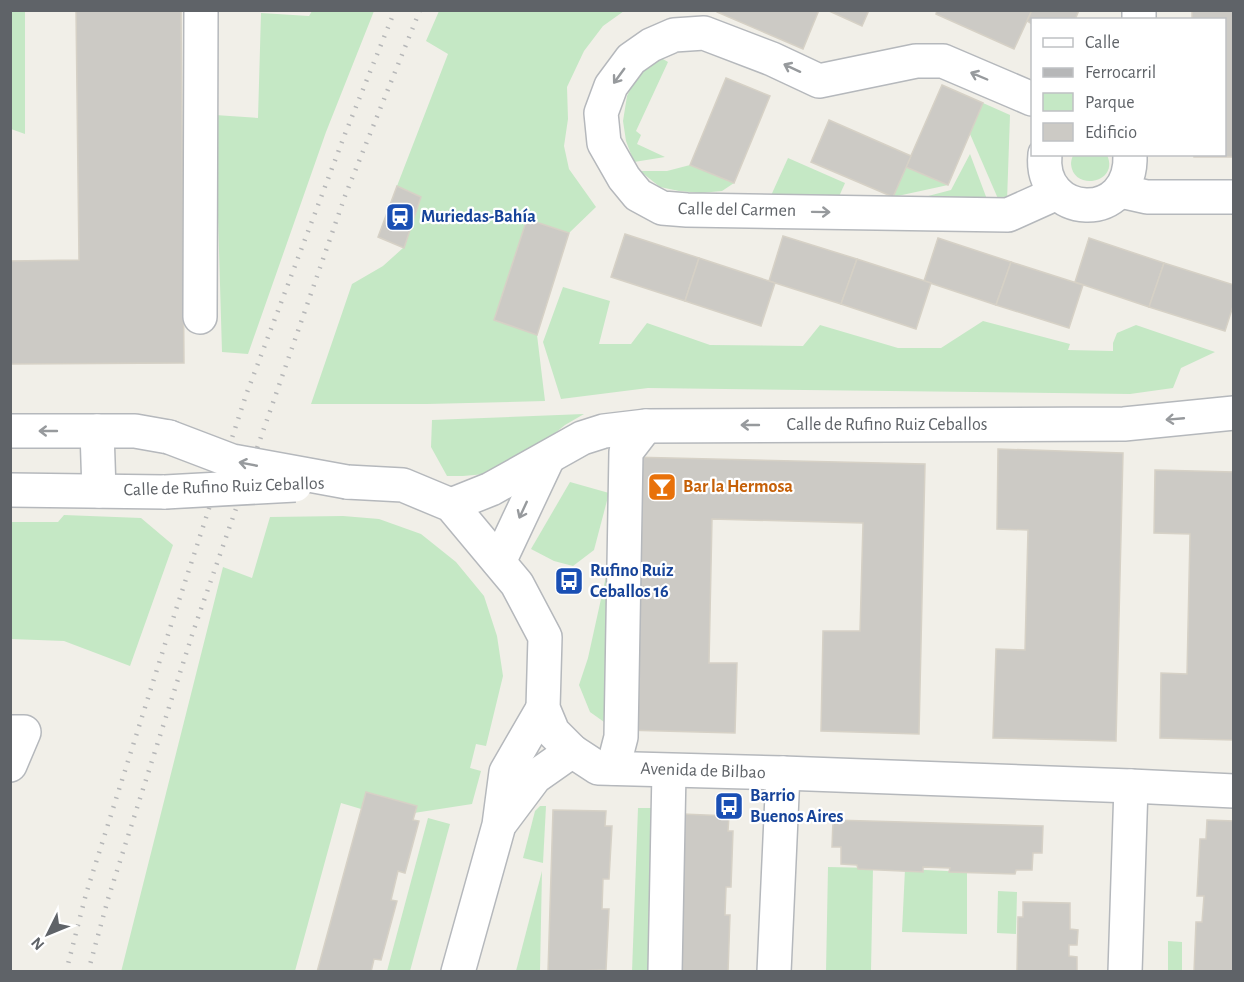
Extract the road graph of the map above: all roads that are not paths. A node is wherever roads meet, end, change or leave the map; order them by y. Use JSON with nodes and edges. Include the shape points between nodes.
{"nodes":[{"id":1,"x":201,"y":10,"type":"edge"},
{"id":2,"x":677,"y":23,"type":"edge"},
{"id":3,"x":1031,"y":99,"type":"edge"},
{"id":4,"x":1045,"y":156,"type":"edge"},
{"id":5,"x":1130,"y":156,"type":"edge"},
{"id":6,"x":1120,"y":191,"type":"junction"},
{"id":7,"x":1057,"y":193,"type":"junction"},
{"id":8,"x":1233,"y":196,"type":"edge"},
{"id":9,"x":200,"y":317,"type":"dead end"},
{"id":10,"x":1233,"y":413,"type":"edge"},
{"id":11,"x":646,"y":426,"type":"junction"},
{"id":12,"x":10,"y":431,"type":"edge"},
{"id":13,"x":98,"y":431,"type":"junction"},
{"id":14,"x":548,"y":458,"type":"junction"},
{"id":15,"x":347,"y":482,"type":"junction"},
{"id":16,"x":10,"y":490,"type":"edge"},
{"id":17,"x":99,"y":491,"type":"junction"},
{"id":18,"x":451,"y":505,"type":"junction"},
{"id":19,"x":499,"y":562,"type":"junction"},
{"id":20,"x":543,"y":708,"type":"junction"},
{"id":21,"x":10,"y":732,"type":"edge"},
{"id":22,"x":572,"y":751,"type":"junction"},
{"id":23,"x":10,"y":765,"type":"edge"},
{"id":24,"x":613,"y":768,"type":"junction"},
{"id":25,"x":669,"y":771,"type":"junction"},
{"id":26,"x":783,"y":773,"type":"junction"},
{"id":27,"x":1131,"y":786,"type":"junction"},
{"id":28,"x":1233,"y":791,"type":"edge"},
{"id":29,"x":499,"y":825,"type":"junction"},
{"id":30,"x":458,"y":972,"type":"edge"},
{"id":31,"x":665,"y":972,"type":"edge"},
{"id":32,"x":774,"y":972,"type":"edge"},
{"id":33,"x":1125,"y":972,"type":"edge"}],
"edges":[{"from":1,"to":9,"type":"street"},
{"from":3,"to":2,"type":"street","name":"Calle del Carmen","one_way":true,"via":[[943,61],[916,61],[819,81]]},
{"from":2,"to":7,"type":"street","name":"Calle del Carmen","one_way":true,"via":[[631,59],[611,86],[601,113],[604,143],[624,178],[638,195],[662,208],[1008,214]]},
{"from":4,"to":7,"type":"street","via":[[1044,170]]},
{"from":5,"to":6,"type":"street","via":[[1131,167]]},
{"from":6,"to":7,"type":"street","via":[[1096,205],[1068,201]]},
{"from":6,"to":8,"type":"street","via":[[1147,197]]},
{"from":10,"to":11,"type":"street","name":"Calle de Rufino Ruiz Ceballos","one_way":true,"via":[[1124,424]]},
{"from":11,"to":14,"type":"street","name":"Calle de Rufino Ruiz Ceballos","via":[[604,430]]},
{"from":11,"to":24,"type":"street","via":[[626,452],[621,737]]},
{"from":13,"to":12,"type":"street","name":"Calle de Rufino Ruiz Ceballos","one_way":true},
{"from":15,"to":13,"type":"street","name":"Calle de Rufino Ruiz Ceballos","one_way":true,"bridge":true,"via":[[232,461],[169,437],[135,431]]},
{"from":13,"to":17,"type":"street"},
{"from":14,"to":18,"type":"street","name":"Calle de Rufino Ruiz Ceballos","via":[[491,489]]},
{"from":14,"to":19,"type":"street","one_way":true},
{"from":15,"to":17,"type":"street","name":"Calle de Rufino Ruiz Ceballos","bridge":true,"via":[[165,492]]},
{"from":15,"to":18,"type":"street","name":"Avenida de Bilbao","via":[[403,485]]},
{"from":16,"to":17,"type":"street","name":"Calle de Rufino Ruiz Ceballos"},
{"from":18,"to":19,"type":"street","name":"Avenida de Bilbao"},
{"from":19,"to":20,"type":"street","name":"Avenida de Bilbao","via":[[517,584],[545,637]]},
{"from":20,"to":22,"type":"street","name":"Avenida de Bilbao","via":[[553,732]]},
{"from":20,"to":29,"type":"street","via":[[506,772]]},
{"from":21,"to":23,"type":"street","via":[[24,732]]},
{"from":22,"to":24,"type":"street","name":"Avenida de Bilbao","via":[[598,768]]},
{"from":22,"to":29,"type":"street","via":[[534,777]]},
{"from":24,"to":25,"type":"street","name":"Avenida de Bilbao"},
{"from":25,"to":26,"type":"street","name":"Avenida de Bilbao"},
{"from":25,"to":31,"type":"street"},
{"from":26,"to":27,"type":"street","name":"Avenida de Bilbao"},
{"from":26,"to":32,"type":"street"},
{"from":27,"to":28,"type":"street","name":"Avenida de Bilbao"},
{"from":27,"to":33,"type":"street"},
{"from":29,"to":30,"type":"street"}]}
